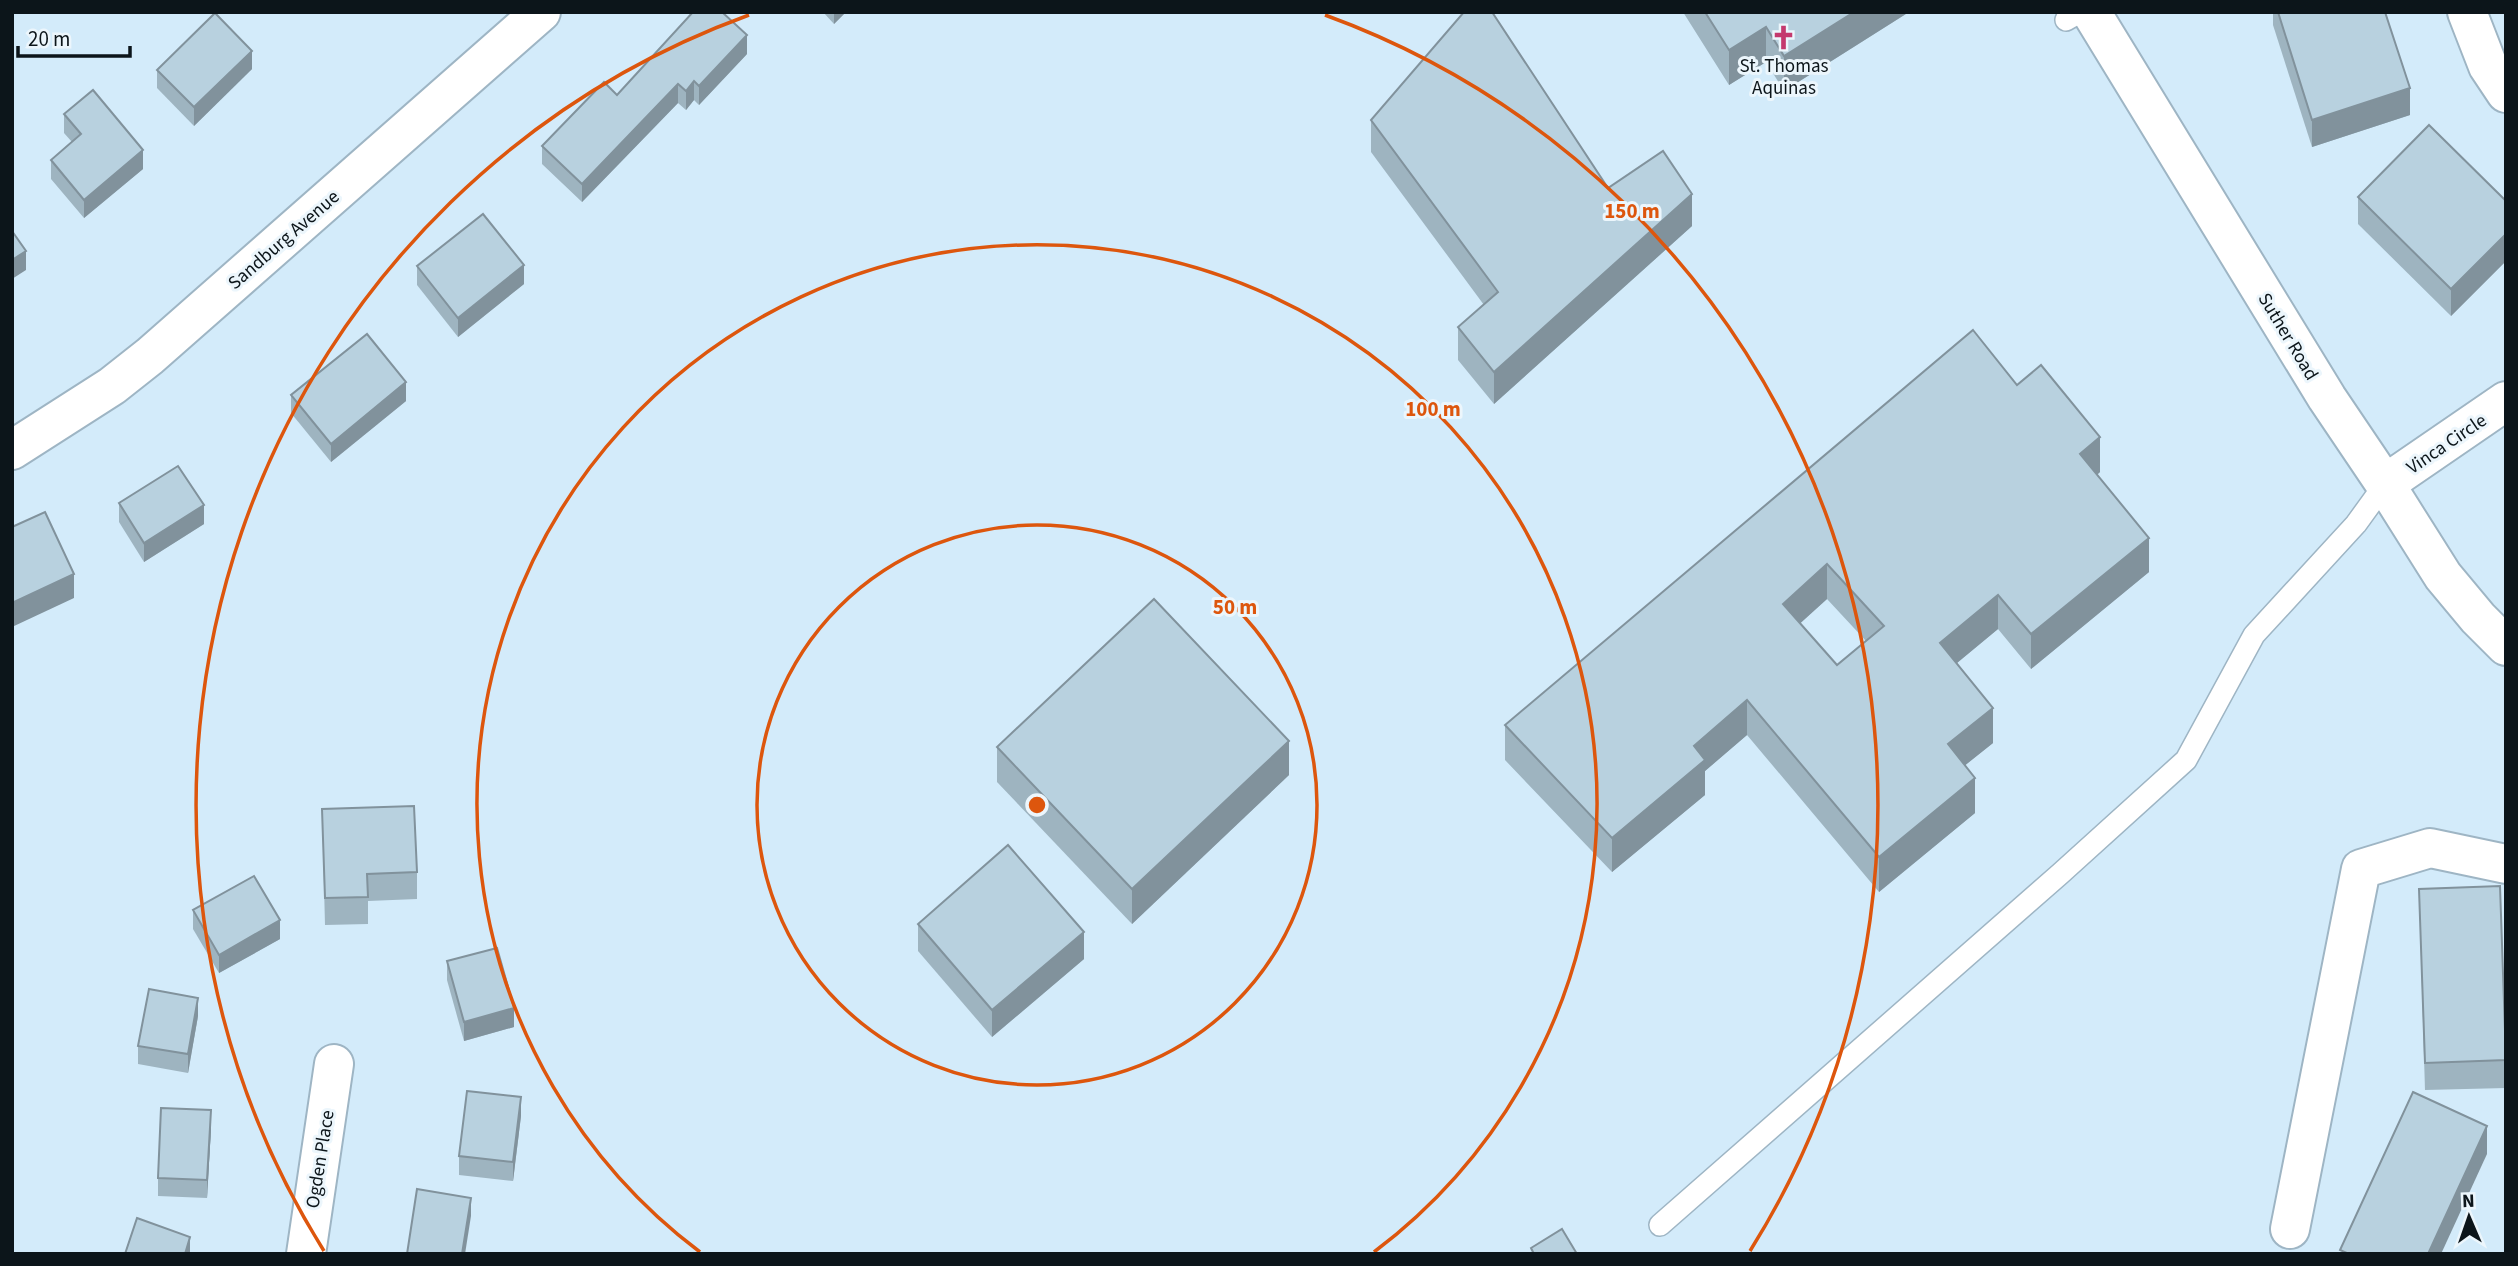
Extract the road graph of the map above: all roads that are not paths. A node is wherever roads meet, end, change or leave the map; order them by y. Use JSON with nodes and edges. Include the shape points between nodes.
{"nodes":[{"id":1,"x":541,"y":12,"type":"edge"},
{"id":2,"x":2467,"y":12,"type":"edge"},
{"id":3,"x":2079,"y":15,"type":"edge"},
{"id":4,"x":2506,"y":93,"type":"edge"},
{"id":5,"x":2506,"y":401,"type":"edge"},
{"id":6,"x":12,"y":450,"type":"edge"},
{"id":7,"x":2385,"y":484,"type":"junction"},
{"id":8,"x":2506,"y":646,"type":"edge"},
{"id":9,"x":2506,"y":864,"type":"edge"},
{"id":10,"x":334,"y":1064,"type":"dead end"},
{"id":11,"x":1660,"y":1225,"type":"dead end"},
{"id":12,"x":2290,"y":1229,"type":"dead end"},
{"id":13,"x":306,"y":1254,"type":"edge"}],
"edges":[{"from":1,"to":6,"type":"street","name":"Sandburg Avenue","via":[[150,356]]},
{"from":2,"to":4,"type":"street","via":[[2488,66]]},
{"from":3,"to":7,"type":"street","name":"Suther Road"},
{"from":5,"to":7,"type":"street","name":"Vinca Circle"},
{"from":7,"to":8,"type":"street","name":"Suther Road","via":[[2443,576]]},
{"from":7,"to":11,"type":"lane","via":[[2356,524],[2254,635],[2186,760]]},
{"from":9,"to":12,"type":"street","via":[[2430,848],[2361,869]]},
{"from":10,"to":13,"type":"street","name":"Ogden Place"}]}
